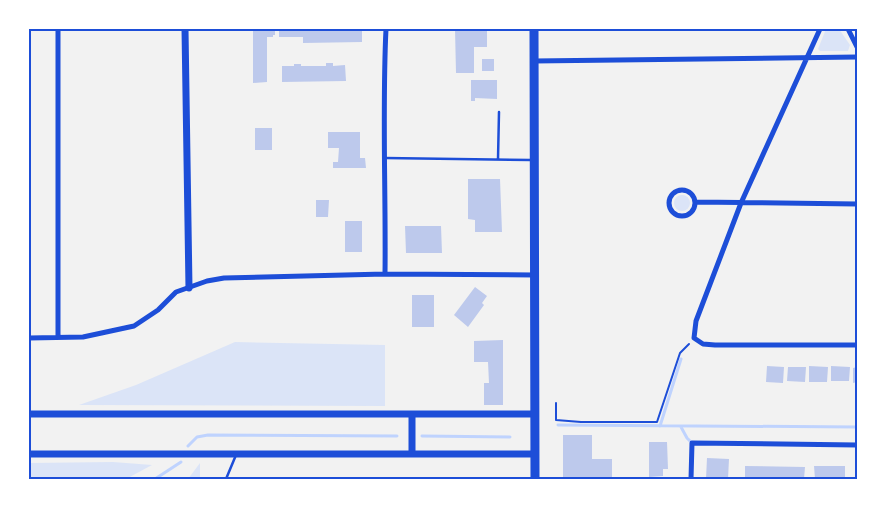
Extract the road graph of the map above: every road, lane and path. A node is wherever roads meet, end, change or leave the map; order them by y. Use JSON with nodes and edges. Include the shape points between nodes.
{"nodes":[{"id":1,"x":58,"y":29,"type":"edge"},
{"id":2,"x":185,"y":29,"type":"edge"},
{"id":3,"x":386,"y":29,"type":"edge"},
{"id":4,"x":534,"y":29,"type":"edge"},
{"id":5,"x":820,"y":29,"type":"edge"},
{"id":6,"x":848,"y":29,"type":"edge"},
{"id":7,"x":857,"y":47,"type":"edge"},
{"id":8,"x":857,"y":57,"type":"edge"},
{"id":9,"x":806,"y":58,"type":"junction"},
{"id":10,"x":534,"y":61,"type":"junction"},
{"id":11,"x":499,"y":112,"type":"dead end"},
{"id":12,"x":385,"y":158,"type":"junction"},
{"id":13,"x":498,"y":159,"type":"junction"},
{"id":14,"x":534,"y":160,"type":"junction"},
{"id":15,"x":695,"y":202,"type":"junction"},
{"id":16,"x":741,"y":202,"type":"junction"},
{"id":17,"x":857,"y":204,"type":"edge"},
{"id":18,"x":385,"y":274,"type":"junction"},
{"id":19,"x":535,"y":275,"type":"junction"},
{"id":20,"x":189,"y":288,"type":"junction"},
{"id":21,"x":58,"y":337,"type":"junction"},
{"id":22,"x":29,"y":338,"type":"edge"},
{"id":23,"x":694,"y":338,"type":"junction"},
{"id":24,"x":857,"y":345,"type":"edge"},
{"id":25,"x":556,"y":403,"type":"dead end"},
{"id":26,"x":29,"y":414,"type":"edge"},
{"id":27,"x":412,"y":414,"type":"junction"},
{"id":28,"x":535,"y":414,"type":"junction"},
{"id":29,"x":857,"y":445,"type":"edge"},
{"id":30,"x":29,"y":454,"type":"edge"},
{"id":31,"x":236,"y":454,"type":"junction"},
{"id":32,"x":412,"y":454,"type":"junction"},
{"id":33,"x":535,"y":454,"type":"junction"},
{"id":34,"x":226,"y":479,"type":"edge"},
{"id":35,"x":535,"y":479,"type":"edge"},
{"id":36,"x":691,"y":479,"type":"edge"}],
"edges":[{"from":1,"to":21,"type":"street"},
{"from":2,"to":20,"type":"street"},
{"from":3,"to":12,"type":"street","via":[[383,81]]},
{"from":4,"to":10,"type":"main road"},
{"from":5,"to":9,"type":"street"},
{"from":6,"to":7,"type":"street"},
{"from":8,"to":9,"type":"street"},
{"from":9,"to":10,"type":"street"},
{"from":9,"to":16,"type":"street"},
{"from":10,"to":14,"type":"main road"},
{"from":11,"to":13,"type":"lane"},
{"from":12,"to":13,"type":"lane"},
{"from":12,"to":18,"type":"street"},
{"from":13,"to":14,"type":"lane"},
{"from":14,"to":19,"type":"main road"},
{"from":15,"to":15,"type":"street","via":[[689,192],[679,190],[668,202],[673,213],[682,216],[692,211]]},
{"from":15,"to":16,"type":"street"},
{"from":16,"to":17,"type":"street"},
{"from":16,"to":23,"type":"street","via":[[696,321]]},
{"from":18,"to":19,"type":"street"},
{"from":18,"to":20,"type":"street","via":[[224,278]]},
{"from":19,"to":28,"type":"main road"},
{"from":20,"to":21,"type":"street","via":[[176,292],[158,310],[134,326],[83,337]]},
{"from":21,"to":22,"type":"street"},
{"from":23,"to":24,"type":"street","via":[[703,344],[715,345]]},
{"from":23,"to":25,"type":"path","via":[[680,353],[657,422],[556,420]]},
{"from":26,"to":27,"type":"street"},
{"from":27,"to":28,"type":"street"},
{"from":27,"to":32,"type":"street"},
{"from":28,"to":33,"type":"main road"},
{"from":29,"to":36,"type":"street","via":[[692,443]]},
{"from":30,"to":31,"type":"street"},
{"from":31,"to":32,"type":"street"},
{"from":31,"to":34,"type":"lane"},
{"from":32,"to":33,"type":"street"},
{"from":33,"to":35,"type":"main road"}]}
